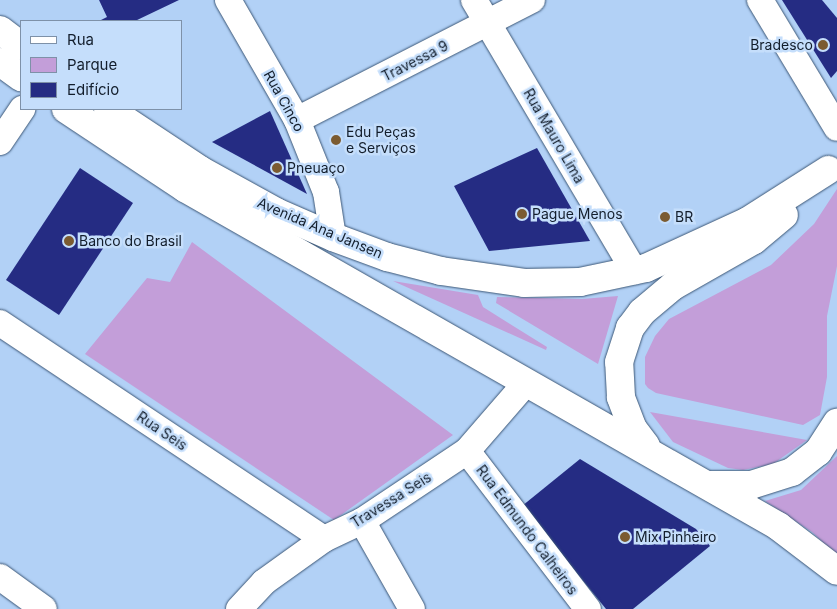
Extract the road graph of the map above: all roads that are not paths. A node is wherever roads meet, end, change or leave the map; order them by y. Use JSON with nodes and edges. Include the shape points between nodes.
{"nodes":[{"id":1,"x":228,"y":0,"type":"edge"},
{"id":2,"x":474,"y":0,"type":"edge"},
{"id":3,"x":532,"y":0,"type":"edge"},
{"id":4,"x":760,"y":0,"type":"edge"},
{"id":5,"x":488,"y":24,"type":"junction"},
{"id":6,"x":0,"y":30,"type":"edge"},
{"id":7,"x":20,"y":45,"type":"edge"},
{"id":8,"x":0,"y":62,"type":"edge"},
{"id":9,"x":20,"y":76,"type":"edge"},
{"id":10,"x":21,"y":110,"type":"edge"},
{"id":11,"x":67,"y":110,"type":"edge"},
{"id":12,"x":110,"y":110,"type":"edge"},
{"id":13,"x":297,"y":120,"type":"junction"},
{"id":14,"x":837,"y":128,"type":"edge"},
{"id":15,"x":0,"y":142,"type":"edge"},
{"id":16,"x":833,"y":165,"type":"edge"},
{"id":17,"x":333,"y":237,"type":"junction"},
{"id":18,"x":634,"y":271,"type":"junction"},
{"id":19,"x":0,"y":324,"type":"edge"},
{"id":20,"x":526,"y":383,"type":"junction"},
{"id":21,"x":837,"y":424,"type":"edge"},
{"id":22,"x":467,"y":451,"type":"junction"},
{"id":23,"x":652,"y":452,"type":"junction"},
{"id":24,"x":710,"y":485,"type":"junction"},
{"id":25,"x":362,"y":521,"type":"junction"},
{"id":26,"x":324,"y":539,"type":"junction"},
{"id":27,"x":837,"y":571,"type":"edge"},
{"id":28,"x":0,"y":577,"type":"edge"},
{"id":29,"x":242,"y":607,"type":"edge"},
{"id":30,"x":44,"y":609,"type":"edge"},
{"id":31,"x":412,"y":609,"type":"edge"},
{"id":32,"x":588,"y":609,"type":"edge"}],
"edges":[{"from":1,"to":13,"type":"street","name":"Rua Cinco"},
{"from":2,"to":5,"type":"street","name":"Rua Mauro Lima"},
{"from":3,"to":5,"type":"street","name":"Travessa 9"},
{"from":4,"to":14,"type":"street"},
{"from":5,"to":13,"type":"street","name":"Travessa 9"},
{"from":5,"to":18,"type":"street","name":"Rua Mauro Lima"},
{"from":6,"to":7,"type":"main road"},
{"from":8,"to":9,"type":"main road"},
{"from":10,"to":15,"type":"street"},
{"from":11,"to":20,"type":"main road","name":"Avenida Ana Jansen","via":[[184,188]]},
{"from":12,"to":17,"type":"main road","name":"Avenida Ana Jansen","via":[[200,170],[276,212]]},
{"from":13,"to":17,"type":"street","name":"Rua Cinco","via":[[326,192]]},
{"from":16,"to":18,"type":"main road","name":"Avenida Ana Jansen","via":[[748,221],[678,255]]},
{"from":16,"to":23,"type":"main road","via":[[772,226],[730,255],[674,286],[642,312],[630,328],[619,362],[621,397],[632,429]]},
{"from":17,"to":18,"type":"main road","name":"Avenida Ana Jansen","via":[[388,257],[442,271],[524,283],[580,282]]},
{"from":19,"to":26,"type":"street","name":"Rua Seis"},
{"from":20,"to":22,"type":"street","name":"Travessa Seis"},
{"from":20,"to":23,"type":"main road","name":"Avenida Ana Jansen"},
{"from":21,"to":24,"type":"main road","via":[[818,452],[792,472],[751,485]]},
{"from":22,"to":25,"type":"street","name":"Travessa Seis"},
{"from":22,"to":32,"type":"street","name":"Rua Edmundo Calheiros"},
{"from":23,"to":24,"type":"main road","name":"Avenida Ana Jansen"},
{"from":24,"to":27,"type":"main road","name":"Avenida Ana Jansen","via":[[778,526]]},
{"from":25,"to":26,"type":"street","name":"Travessa Seis"},
{"from":25,"to":31,"type":"street"},
{"from":26,"to":29,"type":"street","name":"Travessa Seis","via":[[264,582]]},
{"from":28,"to":30,"type":"street"}]}
